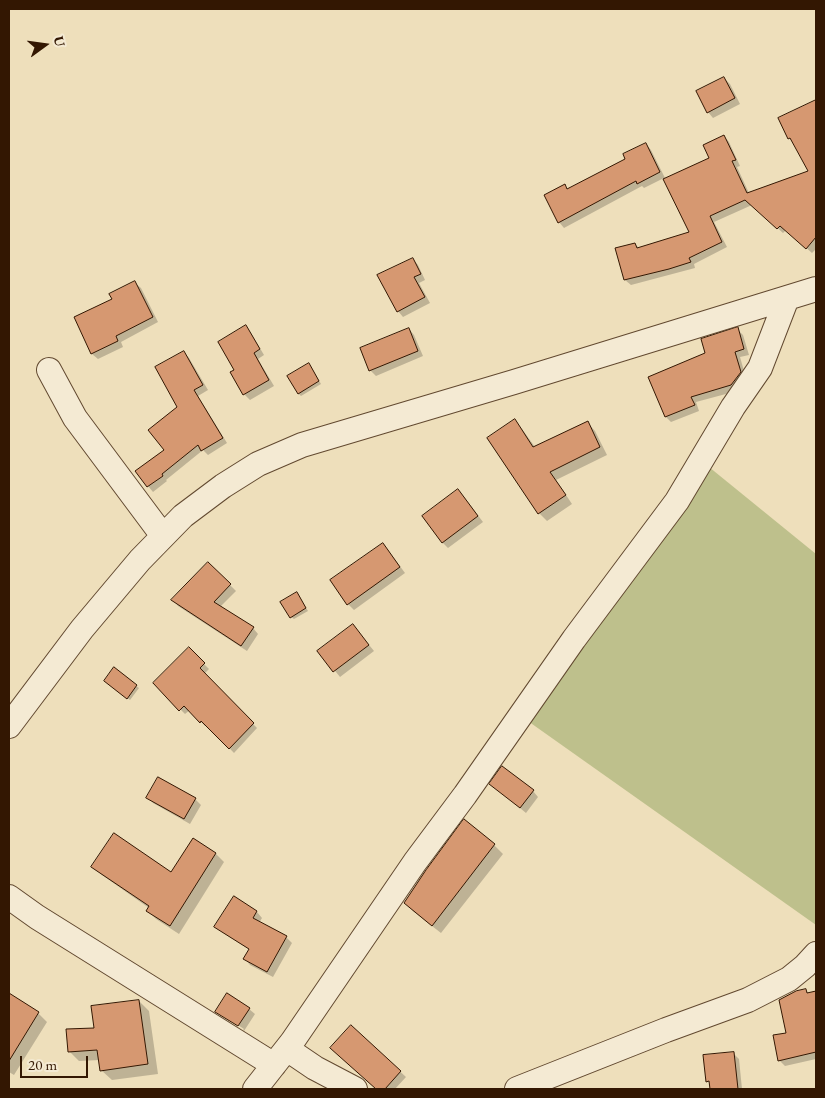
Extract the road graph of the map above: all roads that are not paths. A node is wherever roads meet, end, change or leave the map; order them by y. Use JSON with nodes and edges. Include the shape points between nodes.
{"nodes":[{"id":1,"x":816,"y":290,"type":"edge"},
{"id":2,"x":787,"y":298,"type":"junction"},
{"id":3,"x":49,"y":370,"type":"dead end"},
{"id":4,"x":163,"y":536,"type":"junction"},
{"id":5,"x":9,"y":726,"type":"edge"},
{"id":6,"x":9,"y":897,"type":"edge"},
{"id":7,"x":816,"y":954,"type":"edge"},
{"id":8,"x":281,"y":1057,"type":"junction"},
{"id":9,"x":255,"y":1089,"type":"edge"},
{"id":10,"x":356,"y":1089,"type":"edge"},
{"id":11,"x":517,"y":1089,"type":"edge"}],
"edges":[{"from":1,"to":2,"type":"street"},
{"from":2,"to":4,"type":"street","via":[[302,445],[258,464],[223,486],[183,516]]},
{"from":2,"to":8,"type":"street","via":[[760,368],[677,502],[414,862]]},
{"from":3,"to":4,"type":"street","via":[[75,418]]},
{"from":4,"to":5,"type":"street","via":[[82,629]]},
{"from":6,"to":8,"type":"street","via":[[37,917]]},
{"from":7,"to":11,"type":"street","via":[[789,979],[748,1000]]},
{"from":8,"to":9,"type":"street"},
{"from":8,"to":10,"type":"street","via":[[315,1068]]}]}
